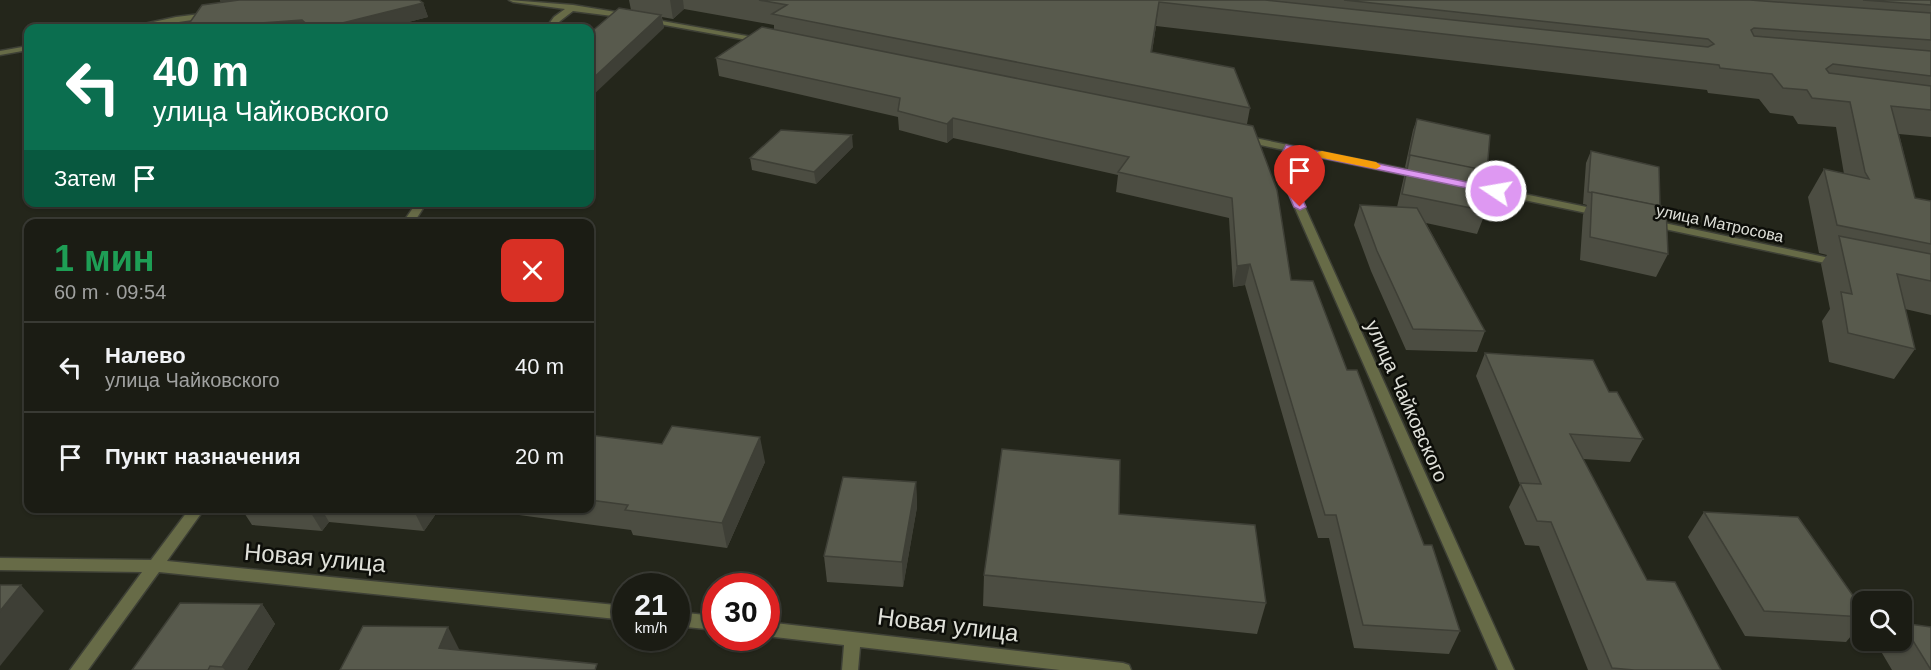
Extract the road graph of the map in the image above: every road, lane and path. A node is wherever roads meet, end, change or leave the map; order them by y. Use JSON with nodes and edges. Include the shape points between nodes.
{"nodes":[{"id":1,"x":513,"y":0,"type":"edge"},
{"id":2,"x":573,"y":7,"type":"junction"},
{"id":3,"x":214,"y":11,"type":"edge"},
{"id":4,"x":152,"y":24,"type":"edge"},
{"id":5,"x":553,"y":24,"type":"edge"},
{"id":6,"x":776,"y":43,"type":"edge"},
{"id":7,"x":24,"y":49,"type":"edge"},
{"id":8,"x":0,"y":53,"type":"edge"},
{"id":9,"x":1232,"y":136,"type":"edge"},
{"id":10,"x":1290,"y":148,"type":"junction"},
{"id":11,"x":1430,"y":177,"type":"edge"},
{"id":12,"x":1465,"y":184,"type":"edge"},
{"id":13,"x":1616,"y":216,"type":"edge"},
{"id":14,"x":1640,"y":221,"type":"edge"},
{"id":15,"x":1850,"y":265,"type":"edge"},
{"id":16,"x":194,"y":513,"type":"edge"},
{"id":17,"x":0,"y":564,"type":"edge"},
{"id":18,"x":156,"y":566,"type":"junction"},
{"id":19,"x":612,"y":613,"type":"edge"},
{"id":20,"x":780,"y":630,"type":"edge"},
{"id":21,"x":853,"y":638,"type":"junction"},
{"id":22,"x":78,"y":670,"type":"edge"},
{"id":23,"x":850,"y":670,"type":"edge"},
{"id":24,"x":1123,"y":670,"type":"edge"},
{"id":25,"x":1506,"y":670,"type":"edge"}],
"edges":[{"from":1,"to":2,"type":"street"},
{"from":2,"to":5,"type":"street"},
{"from":2,"to":6,"type":"street"},
{"from":3,"to":4,"type":"street"},
{"from":7,"to":8,"type":"street"},
{"from":9,"to":10,"type":"street"},
{"from":10,"to":11,"type":"street"},
{"from":10,"to":25,"type":"street","name":"улица Чайковского","via":[[1281,165]]},
{"from":12,"to":13,"type":"street"},
{"from":14,"to":15,"type":"street","name":"улица Матросова"},
{"from":16,"to":18,"type":"street"},
{"from":17,"to":18,"type":"street","name":"Новая улица"},
{"from":18,"to":19,"type":"street","name":"Новая улица"},
{"from":18,"to":22,"type":"street"},
{"from":20,"to":21,"type":"street","name":"Новая улица"},
{"from":21,"to":23,"type":"street"},
{"from":21,"to":24,"type":"street","name":"Новая улица"}]}
